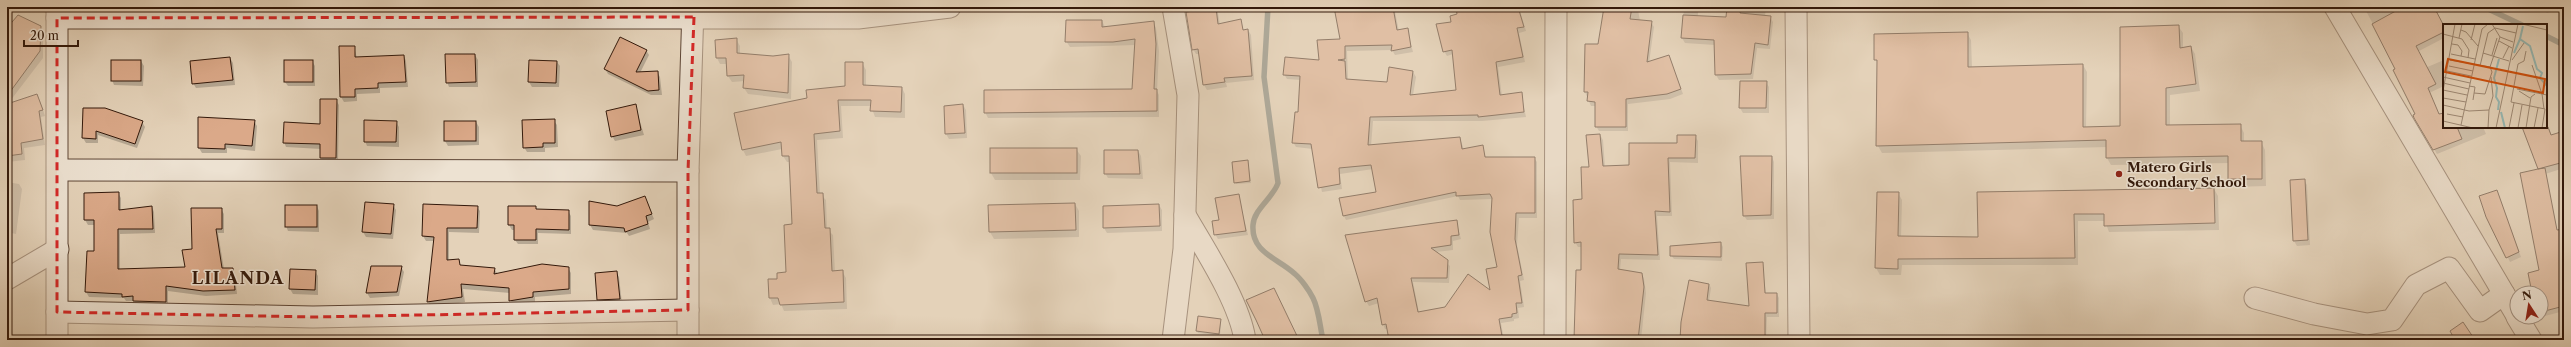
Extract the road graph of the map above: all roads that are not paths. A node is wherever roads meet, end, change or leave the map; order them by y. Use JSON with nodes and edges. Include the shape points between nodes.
{"nodes":[{"id":1,"x":950,"y":7,"type":"edge"},
{"id":2,"x":1173,"y":7,"type":"edge"},
{"id":3,"x":1556,"y":7,"type":"edge"},
{"id":4,"x":1796,"y":7,"type":"edge"},
{"id":5,"x":2336,"y":7,"type":"edge"},
{"id":6,"x":57,"y":12,"type":"edge"},
{"id":7,"x":694,"y":12,"type":"edge"},
{"id":8,"x":858,"y":13,"type":"edge"},
{"id":9,"x":58,"y":170,"type":"junction"},
{"id":10,"x":688,"y":171,"type":"junction"},
{"id":11,"x":1185,"y":215,"type":"junction"},
{"id":12,"x":58,"y":249,"type":"junction"},
{"id":13,"x":7,"y":279,"type":"edge"},
{"id":14,"x":2504,"y":294,"type":"junction"},
{"id":15,"x":2255,"y":298,"type":"dead end"},
{"id":16,"x":2509,"y":303,"type":"edge"},
{"id":17,"x":688,"y":310,"type":"junction"},
{"id":18,"x":57,"y":312,"type":"junction"},
{"id":19,"x":2522,"y":325,"type":"edge"},
{"id":20,"x":57,"y":340,"type":"edge"},
{"id":21,"x":688,"y":340,"type":"edge"},
{"id":22,"x":1174,"y":340,"type":"edge"},
{"id":23,"x":1245,"y":340,"type":"edge"},
{"id":24,"x":1555,"y":340,"type":"edge"},
{"id":25,"x":1799,"y":340,"type":"edge"},
{"id":26,"x":2531,"y":340,"type":"edge"}],
"edges":[{"from":1,"to":8,"type":"street"},
{"from":2,"to":11,"type":"street","via":[[1188,95]]},
{"from":3,"to":24,"type":"street"},
{"from":4,"to":25,"type":"street"},
{"from":5,"to":14,"type":"street"},
{"from":6,"to":7,"type":"street"},
{"from":6,"to":9,"type":"street"},
{"from":7,"to":8,"type":"street"},
{"from":7,"to":10,"type":"street"},
{"from":9,"to":10,"type":"street"},
{"from":9,"to":12,"type":"street"},
{"from":10,"to":17,"type":"street"},
{"from":11,"to":22,"type":"street"},
{"from":11,"to":23,"type":"street","via":[[1220,277],[1243,327]]},
{"from":12,"to":13,"type":"street"},
{"from":12,"to":18,"type":"street"},
{"from":14,"to":15,"type":"street","via":[[2480,311],[2450,268],[2416,285],[2392,320],[2367,324],[2314,314]]},
{"from":14,"to":16,"type":"street"},
{"from":17,"to":18,"type":"street","via":[[313,317]]},
{"from":17,"to":21,"type":"street"},
{"from":18,"to":20,"type":"street"},
{"from":19,"to":26,"type":"street"}]}
